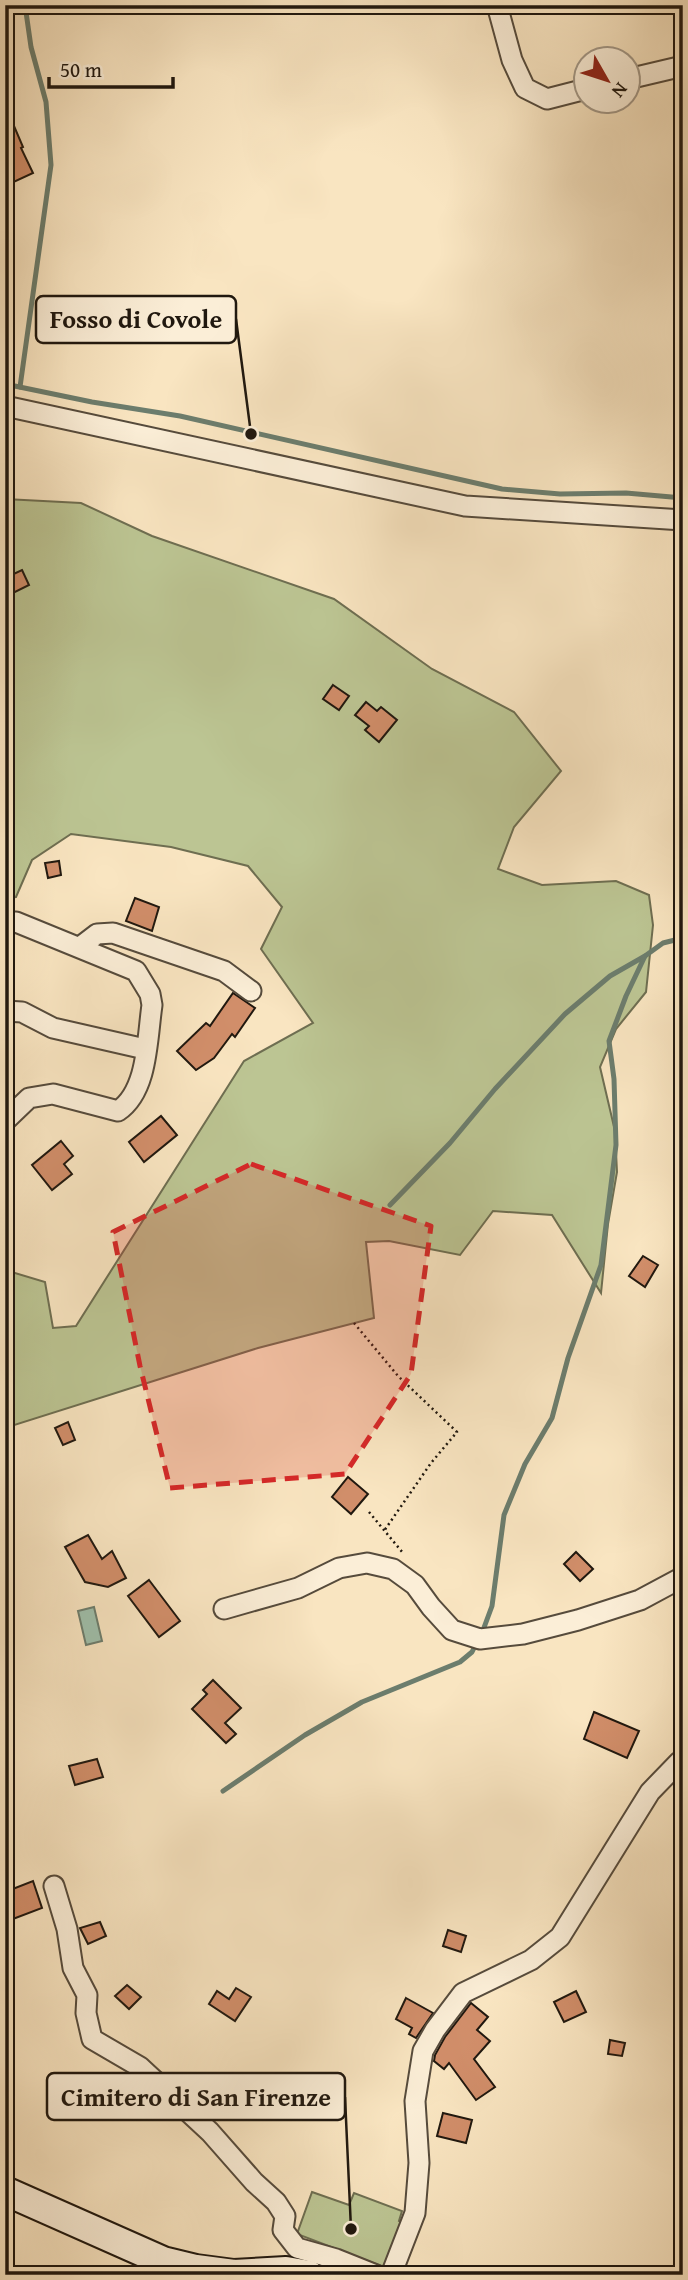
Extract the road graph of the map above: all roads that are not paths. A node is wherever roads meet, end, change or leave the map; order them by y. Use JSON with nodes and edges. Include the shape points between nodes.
{"nodes":[{"id":1,"x":496,"y":5,"type":"edge"},
{"id":2,"x":683,"y":66,"type":"edge"},
{"id":3,"x":642,"y":76,"type":"edge"},
{"id":4,"x":572,"y":93,"type":"edge"},
{"id":5,"x":5,"y":407,"type":"edge"},
{"id":6,"x":683,"y":520,"type":"edge"},
{"id":7,"x":5,"y":922,"type":"edge"},
{"id":8,"x":80,"y":947,"type":"junction"},
{"id":9,"x":251,"y":990,"type":"dead end"},
{"id":10,"x":5,"y":1011,"type":"edge"},
{"id":11,"x":145,"y":1049,"type":"junction"},
{"id":12,"x":5,"y":1121,"type":"edge"},
{"id":13,"x":683,"y":1577,"type":"edge"},
{"id":14,"x":224,"y":1609,"type":"dead end"},
{"id":15,"x":683,"y":1760,"type":"edge"},
{"id":16,"x":54,"y":1886,"type":"dead end"},
{"id":17,"x":5,"y":2191,"type":"edge"},
{"id":18,"x":309,"y":2275,"type":"edge"},
{"id":19,"x":376,"y":2275,"type":"edge"},
{"id":20,"x":391,"y":2275,"type":"edge"}],
"edges":[{"from":1,"to":4,"type":"street","via":[[525,88],[547,99]]},
{"from":2,"to":3,"type":"street"},
{"from":5,"to":6,"type":"street","via":[[465,506]]},
{"from":7,"to":8,"type":"street"},
{"from":8,"to":9,"type":"street","via":[[97,934],[113,933],[224,971]]},
{"from":8,"to":11,"type":"street","via":[[136,971],[152,1005]]},
{"from":10,"to":11,"type":"street","via":[[22,1012],[53,1028]]},
{"from":11,"to":12,"type":"street","via":[[141,1081],[128,1104],[118,1111],[53,1094],[29,1098]]},
{"from":13,"to":14,"type":"street","via":[[640,1600],[578,1620],[480,1639],[452,1630],[415,1585],[393,1569],[367,1563],[339,1568],[298,1588]]},
{"from":15,"to":20,"type":"street","via":[[650,1792],[560,1937],[531,1960],[463,1993],[435,2029],[424,2051],[415,2101],[419,2163],[415,2213]]},
{"from":16,"to":19,"type":"street","via":[[73,1968],[88,1995],[86,2012],[92,2039],[140,2067],[210,2132],[276,2202],[285,2216],[284,2230],[297,2248]]},
{"from":17,"to":18,"type":"main road","via":[[163,2261],[234,2274],[286,2271]]}]}
